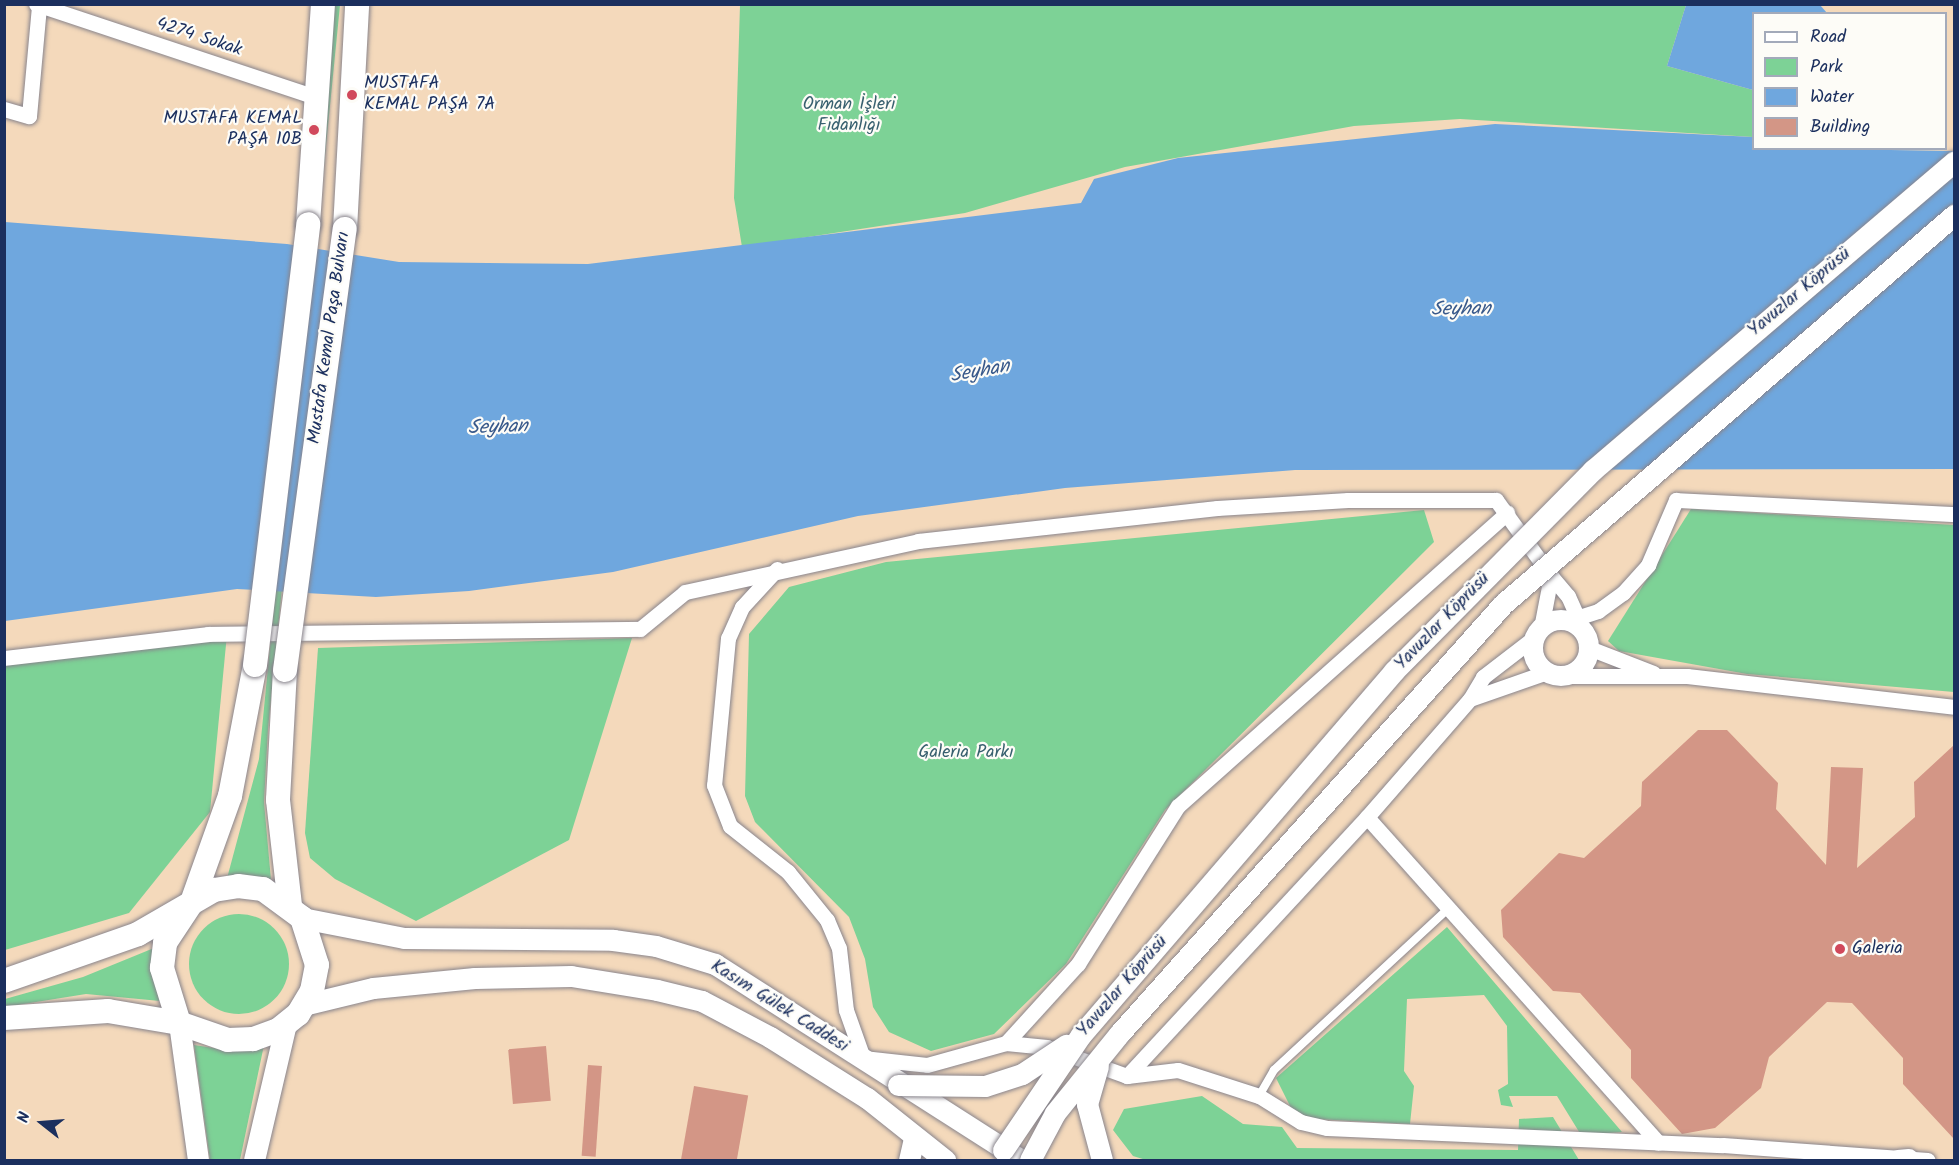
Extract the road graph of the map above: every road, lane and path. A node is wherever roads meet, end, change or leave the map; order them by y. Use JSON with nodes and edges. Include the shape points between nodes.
{"nodes":[{"id":1,"x":323,"y":4,"type":"edge"},
{"id":2,"x":357,"y":4,"type":"edge"},
{"id":3,"x":38,"y":5,"type":"edge"},
{"id":4,"x":316,"y":97,"type":"junction"},
{"id":5,"x":4,"y":109,"type":"edge"},
{"id":6,"x":1954,"y":162,"type":"edge"},
{"id":7,"x":1954,"y":215,"type":"edge"},
{"id":8,"x":1507,"y":513,"type":"junction"},
{"id":9,"x":1954,"y":514,"type":"edge"},
{"id":10,"x":777,"y":569,"type":"junction"},
{"id":11,"x":1551,"y":576,"type":"junction"},
{"id":12,"x":1580,"y":629,"type":"junction"},
{"id":13,"x":1538,"y":633,"type":"junction"},
{"id":14,"x":4,"y":658,"type":"edge"},
{"id":15,"x":1556,"y":674,"type":"junction"},
{"id":16,"x":1658,"y":675,"type":"junction"},
{"id":17,"x":1470,"y":699,"type":"junction"},
{"id":18,"x":1954,"y":707,"type":"edge"},
{"id":19,"x":1367,"y":818,"type":"junction"},
{"id":20,"x":192,"y":902,"type":"junction"},
{"id":21,"x":1449,"y":908,"type":"junction"},
{"id":22,"x":296,"y":912,"type":"junction"},
{"id":23,"x":4,"y":981,"type":"edge"},
{"id":24,"x":303,"y":1005,"type":"junction"},
{"id":25,"x":4,"y":1018,"type":"edge"},
{"id":26,"x":179,"y":1023,"type":"junction"},
{"id":27,"x":286,"y":1024,"type":"junction"},
{"id":28,"x":1082,"y":1035,"type":"junction"},
{"id":29,"x":1006,"y":1043,"type":"junction"},
{"id":30,"x":1103,"y":1053,"type":"junction"},
{"id":31,"x":862,"y":1059,"type":"junction"},
{"id":32,"x":1127,"y":1076,"type":"junction"},
{"id":33,"x":898,"y":1085,"type":"junction"},
{"id":34,"x":1259,"y":1096,"type":"junction"},
{"id":35,"x":1658,"y":1143,"type":"junction"},
{"id":36,"x":918,"y":1151,"type":"edge"},
{"id":37,"x":1013,"y":1158,"type":"edge"},
{"id":38,"x":1911,"y":1160,"type":"edge"},
{"id":39,"x":198,"y":1161,"type":"edge"},
{"id":40,"x":254,"y":1161,"type":"edge"},
{"id":41,"x":945,"y":1161,"type":"edge"},
{"id":42,"x":1102,"y":1161,"type":"edge"}],
"edges":[{"from":1,"to":4,"type":"main road","name":"Mustafa Kemal Paşa Bulvarı"},
{"from":2,"to":22,"type":"main road","name":"Mustafa Kemal Paşa Bulvarı","bridge":true,"via":[[345,229],[285,670],[278,800]]},
{"from":3,"to":4,"type":"street","name":"4274 Sokak"},
{"from":3,"to":5,"type":"street","via":[[29,116]]},
{"from":4,"to":20,"type":"main road","name":"Mustafa Kemal Paşa Bulvarı","bridge":true,"via":[[308,224],[255,665],[230,796]]},
{"from":6,"to":28,"type":"main road","name":"Yavuzlar Köprüsü","bridge":true,"via":[[1628,439],[1520,543],[1394,671]]},
{"from":7,"to":30,"type":"main road","name":"Yavuzlar Köprüsü","bridge":true,"via":[[1503,604],[1426,684]]},
{"from":8,"to":10,"type":"street","via":[[1496,500],[1217,508],[918,541]]},
{"from":8,"to":11,"type":"street"},
{"from":8,"to":29,"type":"street","via":[[1178,806],[1078,964]]},
{"from":9,"to":12,"type":"street","via":[[1676,500],[1648,565],[1623,594]]},
{"from":10,"to":14,"type":"street","via":[[685,592],[640,629],[208,634]]},
{"from":10,"to":31,"type":"street","via":[[742,607],[728,638],[714,785],[730,826],[788,872],[827,921],[839,948],[846,1010]]},
{"from":11,"to":12,"type":"street"},
{"from":11,"to":13,"type":"street"},
{"from":12,"to":13,"type":"street"},
{"from":12,"to":15,"type":"street","via":[[1583,666]]},
{"from":12,"to":16,"type":"street"},
{"from":13,"to":15,"type":"street","via":[[1534,657]]},
{"from":13,"to":17,"type":"street","via":[[1483,677]]},
{"from":15,"to":16,"type":"street"},
{"from":15,"to":17,"type":"street"},
{"from":16,"to":18,"type":"street"},
{"from":17,"to":19,"type":"street"},
{"from":19,"to":21,"type":"street"},
{"from":19,"to":32,"type":"street"},
{"from":20,"to":22,"type":"main road","via":[[238,886],[263,890]]},
{"from":20,"to":23,"type":"main road","via":[[138,934]]},
{"from":20,"to":26,"type":"main road","via":[[165,943],[162,968]]},
{"from":21,"to":34,"type":"lane","via":[[1274,1070]]},
{"from":21,"to":35,"type":"street"},
{"from":22,"to":24,"type":"main road","via":[[317,965]]},
{"from":22,"to":31,"type":"main road","name":"Kasım Gülek Caddesi","via":[[404,938],[613,940],[656,946],[716,964]]},
{"from":24,"to":27,"type":"main road"},
{"from":24,"to":36,"type":"main road","name":"Kasım Gülek Caddesi","via":[[373,988],[475,978],[571,976],[702,1001],[842,1082]]},
{"from":25,"to":26,"type":"main road","via":[[108,1011]]},
{"from":26,"to":27,"type":"main road","via":[[228,1040],[253,1040]]},
{"from":26,"to":39,"type":"main road"},
{"from":27,"to":40,"type":"main road"},
{"from":28,"to":33,"type":"main road","bridge":true,"via":[[1022,1074],[985,1086]]},
{"from":28,"to":37,"type":"main road","name":"Yavuzlar Köprüsü","bridge":true},
{"from":29,"to":31,"type":"street","via":[[927,1065]]},
{"from":29,"to":32,"type":"street","via":[[1047,1047]]},
{"from":30,"to":37,"type":"main road","name":"Yavuzlar Köprüsü","bridge":true},
{"from":30,"to":42,"type":"main road","bridge":true,"via":[[1088,1104]]},
{"from":31,"to":33,"type":"main road","name":"Kasım Gülek Caddesi"},
{"from":32,"to":34,"type":"street","via":[[1178,1070]]},
{"from":33,"to":37,"type":"main road","name":"Kasım Gülek Caddesi"},
{"from":34,"to":35,"type":"street","via":[[1301,1122],[1328,1128]]},
{"from":35,"to":38,"type":"street"},
{"from":36,"to":41,"type":"main road","name":"Kasım Gülek Caddesi"}]}
